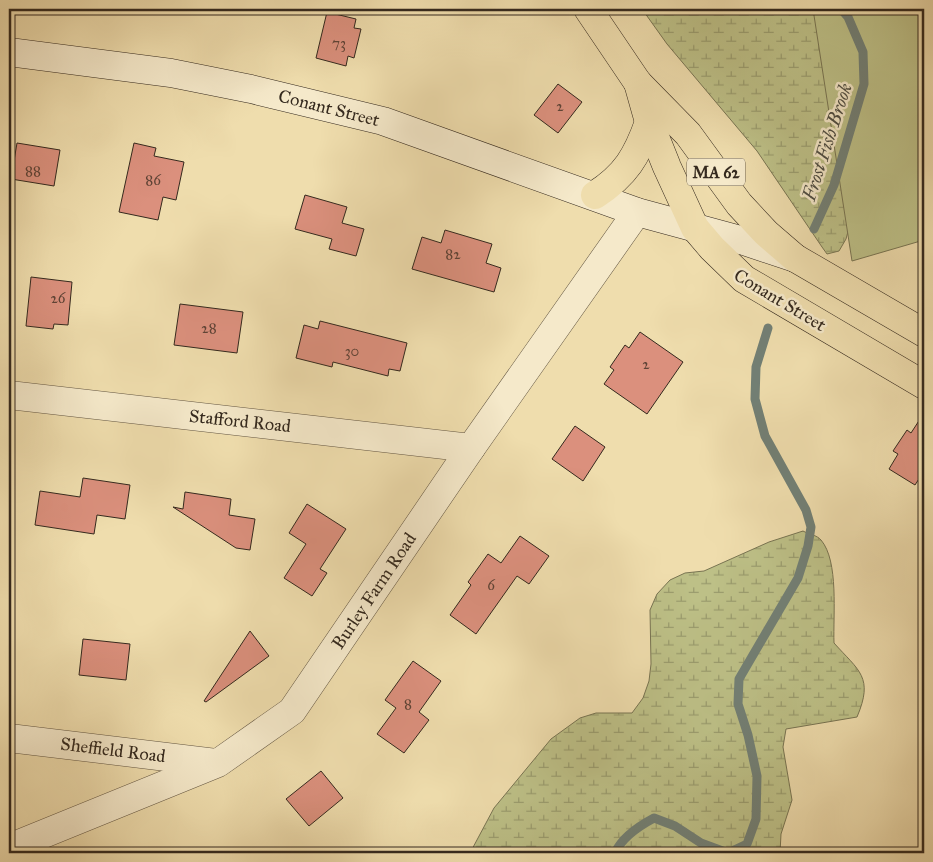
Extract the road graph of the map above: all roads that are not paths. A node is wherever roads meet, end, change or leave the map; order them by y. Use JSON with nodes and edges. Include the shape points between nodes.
{"nodes":[{"id":1,"x":588,"y":9,"type":"edge"},
{"id":2,"x":9,"y":52,"type":"edge"},
{"id":3,"x":638,"y":83,"type":"junction"},
{"id":4,"x":648,"y":122,"type":"junction"},
{"id":5,"x":595,"y":195,"type":"junction"},
{"id":6,"x":637,"y":212,"type":"junction"},
{"id":7,"x":695,"y":228,"type":"junction"},
{"id":8,"x":795,"y":258,"type":"junction"},
{"id":9,"x":744,"y":279,"type":"junction"},
{"id":10,"x":924,"y":333,"type":"edge"},
{"id":11,"x":924,"y":385,"type":"edge"},
{"id":12,"x":9,"y":395,"type":"edge"},
{"id":13,"x":471,"y":448,"type":"junction"},
{"id":14,"x":9,"y":738,"type":"edge"},
{"id":15,"x":218,"y":763,"type":"junction"},
{"id":16,"x":9,"y":848,"type":"edge"}],
"edges":[{"from":1,"to":3,"type":"main road","number":"MA 62"},
{"from":2,"to":5,"type":"street","name":"Conant Street","via":[[171,73],[317,104],[402,127]]},
{"from":3,"to":4,"type":"main road","number":"MA 62"},
{"from":3,"to":8,"type":"main road","number":"MA 62","via":[[688,134],[739,204]]},
{"from":4,"to":5,"type":"main road","via":[[640,147],[628,167],[614,183]]},
{"from":4,"to":7,"type":"main road","number":"MA 62"},
{"from":5,"to":6,"type":"street","name":"Conant Street"},
{"from":6,"to":7,"type":"street","name":"Conant Street"},
{"from":6,"to":9,"type":"street","name":"Conant Street"},
{"from":6,"to":13,"type":"street","name":"Burley Farm Road"},
{"from":7,"to":8,"type":"street","name":"Conant Street"},
{"from":7,"to":9,"type":"main road","number":"MA 62"},
{"from":8,"to":10,"type":"main road","name":"Conant Street"},
{"from":9,"to":11,"type":"main road","name":"Conant Street"},
{"from":12,"to":13,"type":"street","name":"Stafford Road"},
{"from":13,"to":15,"type":"street","name":"Burley Farm Road","via":[[292,711]]},
{"from":14,"to":15,"type":"street","name":"Sheffield Road"},
{"from":15,"to":16,"type":"street","name":"Burley Farm Road"}]}
